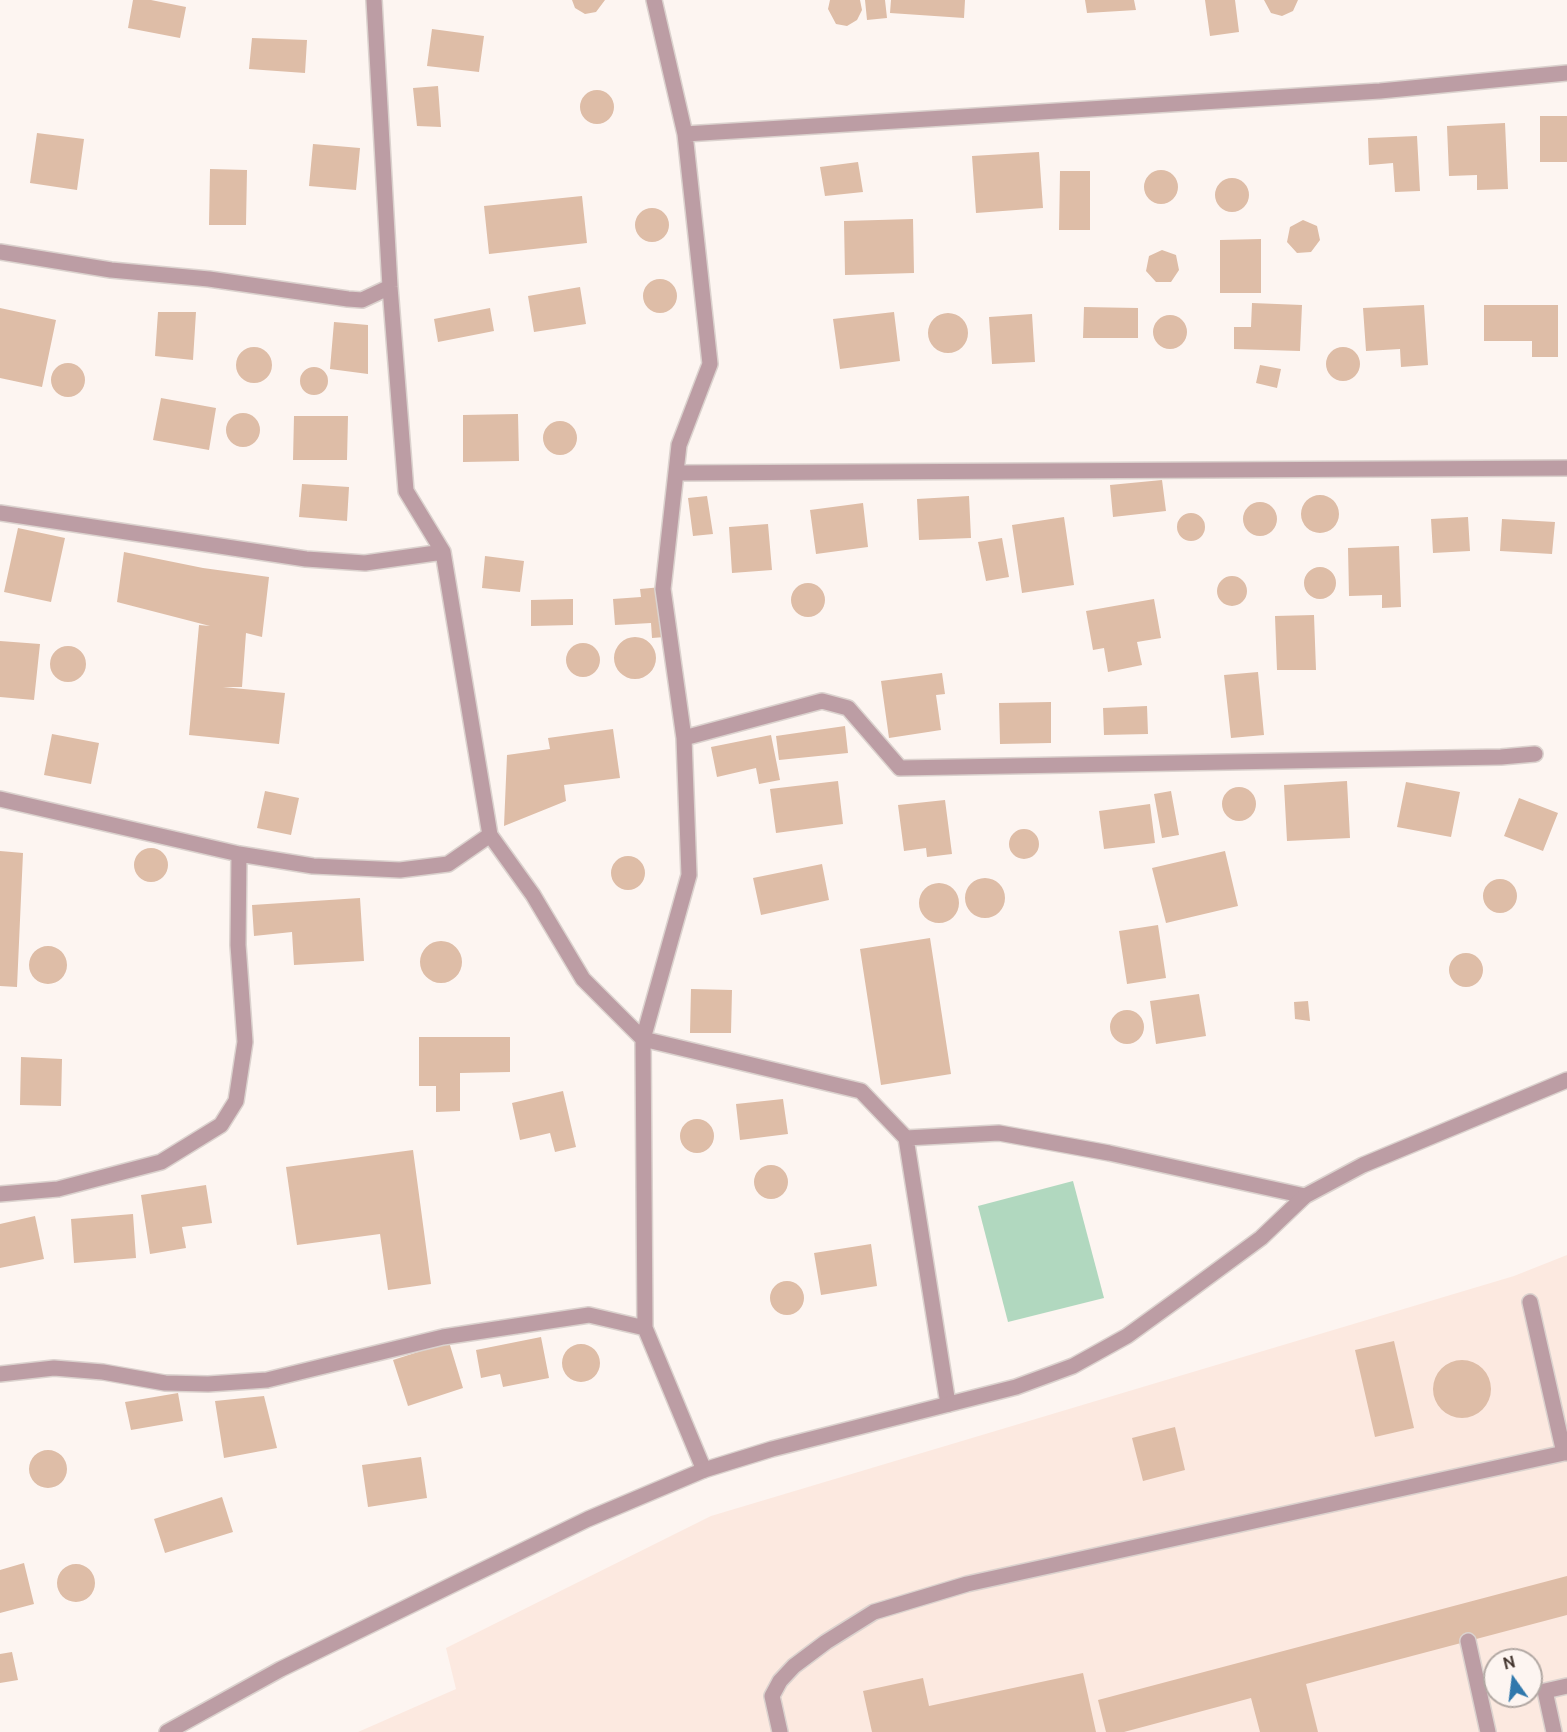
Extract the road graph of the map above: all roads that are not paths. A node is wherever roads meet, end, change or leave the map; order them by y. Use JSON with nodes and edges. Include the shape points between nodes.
{"nodes":[{"id":1,"x":374,"y":0,"type":"edge"},
{"id":2,"x":654,"y":0,"type":"edge"},
{"id":3,"x":1567,"y":73,"type":"edge"},
{"id":4,"x":685,"y":134,"type":"junction"},
{"id":5,"x":0,"y":252,"type":"edge"},
{"id":6,"x":390,"y":287,"type":"junction"},
{"id":7,"x":1567,"y":468,"type":"edge"},
{"id":8,"x":676,"y":473,"type":"junction"},
{"id":9,"x":0,"y":513,"type":"edge"},
{"id":10,"x":443,"y":552,"type":"junction"},
{"id":11,"x":684,"y":738,"type":"junction"},
{"id":12,"x":1535,"y":754,"type":"dead end"},
{"id":13,"x":0,"y":799,"type":"edge"},
{"id":14,"x":490,"y":835,"type":"junction"},
{"id":15,"x":239,"y":854,"type":"junction"},
{"id":16,"x":643,"y":1039,"type":"junction"},
{"id":17,"x":1567,"y":1080,"type":"edge"},
{"id":18,"x":906,"y":1138,"type":"junction"},
{"id":19,"x":0,"y":1194,"type":"edge"},
{"id":20,"x":1305,"y":1196,"type":"junction"},
{"id":21,"x":1530,"y":1302,"type":"dead end"},
{"id":22,"x":645,"y":1328,"type":"junction"},
{"id":23,"x":0,"y":1374,"type":"edge"},
{"id":24,"x":948,"y":1404,"type":"junction"},
{"id":25,"x":1566,"y":1453,"type":"edge"},
{"id":26,"x":704,"y":1470,"type":"junction"},
{"id":27,"x":1468,"y":1641,"type":"dead end"},
{"id":28,"x":1567,"y":1686,"type":"edge"},
{"id":29,"x":167,"y":1732,"type":"edge"},
{"id":30,"x":780,"y":1732,"type":"edge"},
{"id":31,"x":1488,"y":1732,"type":"edge"},
{"id":32,"x":1554,"y":1732,"type":"edge"}],
"edges":[{"from":1,"to":6,"type":"street"},
{"from":2,"to":4,"type":"street"},
{"from":3,"to":4,"type":"street","via":[[1380,92]]},
{"from":4,"to":8,"type":"street","via":[[710,364],[679,445]]},
{"from":5,"to":6,"type":"street","via":[[348,299],[363,300]]},
{"from":6,"to":10,"type":"street","via":[[406,491]]},
{"from":7,"to":8,"type":"street"},
{"from":8,"to":11,"type":"street","via":[[663,589]]},
{"from":9,"to":10,"type":"street","via":[[306,559],[364,562]]},
{"from":10,"to":14,"type":"street"},
{"from":11,"to":12,"type":"street","via":[[822,701],[848,708],[900,768]]},
{"from":11,"to":16,"type":"street","via":[[689,875]]},
{"from":13,"to":15,"type":"street"},
{"from":14,"to":15,"type":"street","via":[[448,864],[400,870],[313,866]]},
{"from":14,"to":16,"type":"street","via":[[533,895],[583,979]]},
{"from":15,"to":19,"type":"street","via":[[238,945],[245,1042],[236,1101],[221,1125],[161,1162],[58,1189]]},
{"from":16,"to":18,"type":"street","via":[[861,1091]]},
{"from":16,"to":22,"type":"street"},
{"from":17,"to":20,"type":"street","via":[[1363,1165]]},
{"from":18,"to":20,"type":"street","via":[[999,1133]]},
{"from":18,"to":24,"type":"street"},
{"from":20,"to":24,"type":"street","via":[[1261,1238],[1127,1336],[1073,1366],[1016,1387]]},
{"from":21,"to":25,"type":"street"},
{"from":22,"to":23,"type":"street","via":[[589,1315],[443,1336],[267,1380],[165,1383],[54,1368]]},
{"from":22,"to":26,"type":"street"},
{"from":24,"to":26,"type":"street"},
{"from":25,"to":30,"type":"street","via":[[967,1584],[874,1612],[826,1642],[780,1681],[772,1696]]},
{"from":26,"to":29,"type":"street","via":[[588,1519],[466,1578],[281,1669]]},
{"from":27,"to":31,"type":"street"},
{"from":28,"to":32,"type":"street","via":[[1545,1691]]}]}
